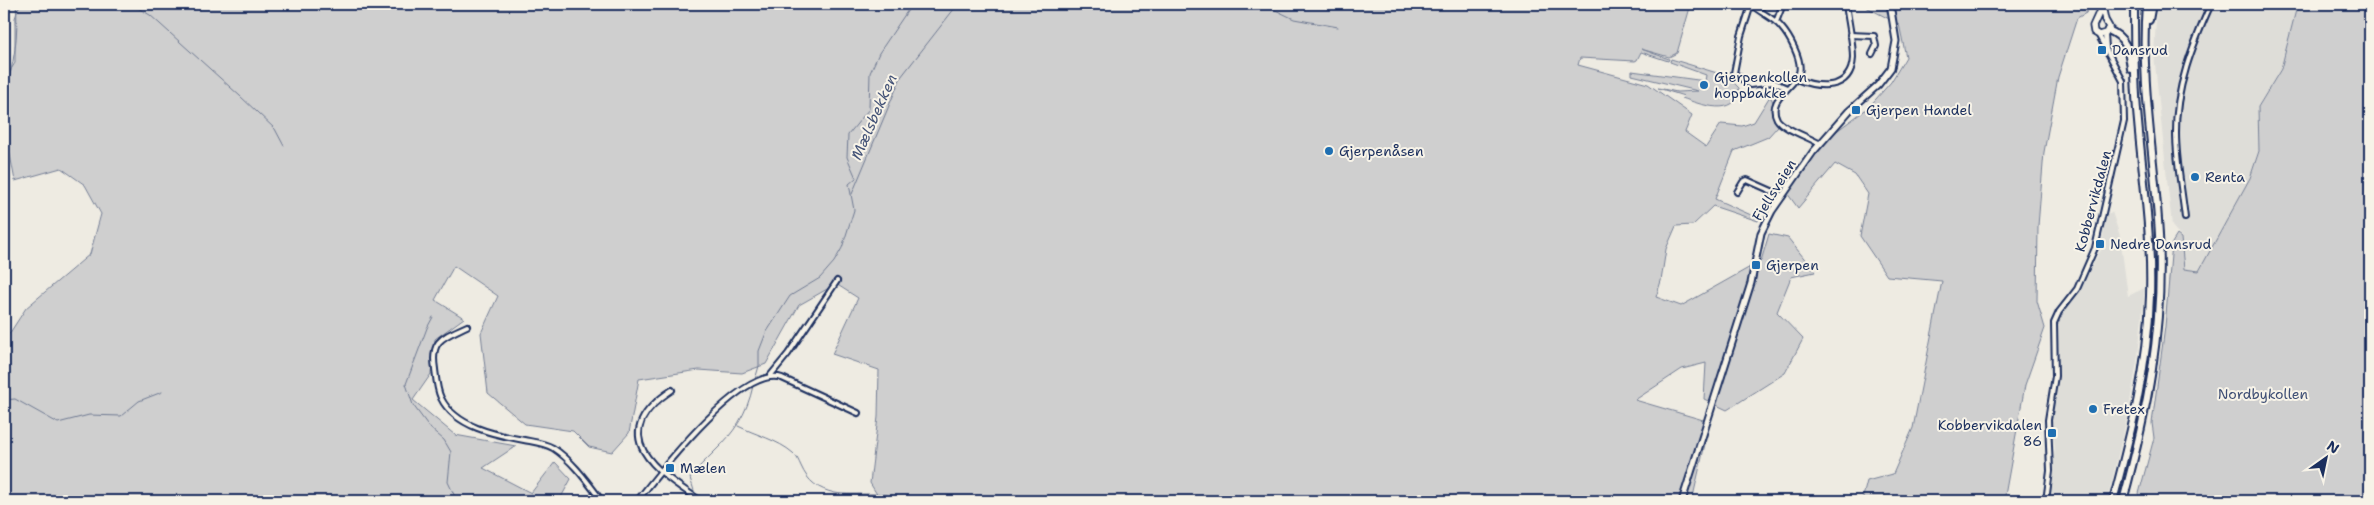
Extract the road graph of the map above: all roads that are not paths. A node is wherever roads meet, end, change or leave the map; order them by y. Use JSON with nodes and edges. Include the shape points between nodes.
{"nodes":[{"id":1,"x":1751,"y":4,"type":"edge"},
{"id":2,"x":1784,"y":4,"type":"edge"},
{"id":3,"x":1846,"y":4,"type":"edge"},
{"id":4,"x":1890,"y":4,"type":"edge"},
{"id":5,"x":2134,"y":4,"type":"edge"},
{"id":6,"x":2146,"y":4,"type":"edge"},
{"id":7,"x":2152,"y":4,"type":"edge"},
{"id":8,"x":2211,"y":4,"type":"edge"},
{"id":9,"x":2103,"y":5,"type":"edge"},
{"id":10,"x":2096,"y":20,"type":"junction"},
{"id":11,"x":2104,"y":20,"type":"junction"},
{"id":12,"x":1776,"y":22,"type":"junction"},
{"id":13,"x":2104,"y":33,"type":"junction"},
{"id":14,"x":1850,"y":35,"type":"junction"},
{"id":15,"x":1872,"y":54,"type":"dead end"},
{"id":16,"x":2145,"y":63,"type":"junction"},
{"id":17,"x":1796,"y":79,"type":"junction"},
{"id":18,"x":1787,"y":88,"type":"junction"},
{"id":19,"x":2138,"y":120,"type":"junction"},
{"id":20,"x":1820,"y":144,"type":"junction"},
{"id":21,"x":1737,"y":192,"type":"dead end"},
{"id":22,"x":1783,"y":196,"type":"junction"},
{"id":23,"x":2185,"y":218,"type":"dead end"},
{"id":24,"x":837,"y":280,"type":"dead end"},
{"id":25,"x":467,"y":326,"type":"dead end"},
{"id":26,"x":770,"y":376,"type":"junction"},
{"id":27,"x":672,"y":390,"type":"dead end"},
{"id":28,"x":858,"y":412,"type":"dead end"},
{"id":29,"x":659,"y":472,"type":"junction"},
{"id":30,"x":602,"y":501,"type":"edge"},
{"id":31,"x":637,"y":501,"type":"edge"},
{"id":32,"x":701,"y":501,"type":"edge"},
{"id":33,"x":1682,"y":501,"type":"edge"},
{"id":34,"x":2046,"y":501,"type":"edge"},
{"id":35,"x":2112,"y":501,"type":"edge"},
{"id":36,"x":2123,"y":501,"type":"edge"}],
"edges":[{"from":1,"to":12,"type":"street"},
{"from":1,"to":18,"type":"street","via":[[1740,36],[1734,73],[1750,85],[1773,82]]},
{"from":2,"to":12,"type":"street"},
{"from":3,"to":14,"type":"street"},
{"from":4,"to":20,"type":"main road","name":"Fjellsveien","via":[[1896,41],[1891,68]]},
{"from":5,"to":19,"type":"highway"},
{"from":6,"to":16,"type":"highway"},
{"from":7,"to":16,"type":"highway"},
{"from":8,"to":23,"type":"street","via":[[2178,102],[2176,134]]},
{"from":9,"to":10,"type":"main road"},
{"from":9,"to":11,"type":"main road"},
{"from":10,"to":11,"type":"main road"},
{"from":10,"to":13,"type":"main road","via":[[2092,28]]},
{"from":11,"to":13,"type":"main road","via":[[2108,24]]},
{"from":12,"to":17,"type":"street","via":[[1798,61],[1800,69]]},
{"from":13,"to":19,"type":"highway","via":[[2121,37],[2128,49]]},
{"from":13,"to":34,"type":"street","name":"Kobbervikdalen","via":[[2107,51],[2123,81],[2123,132],[2095,248],[2076,289],[2054,323],[2055,376],[2048,420],[2050,471]]},
{"from":14,"to":15,"type":"street","via":[[1874,36],[1876,46]]},
{"from":14,"to":17,"type":"street","via":[[1851,65],[1838,82],[1818,87]]},
{"from":16,"to":36,"type":"highway","via":[[2159,235],[2159,320],[2148,398]]},
{"from":17,"to":18,"type":"street"},
{"from":18,"to":20,"type":"street","via":[[1776,104],[1778,120]]},
{"from":19,"to":35,"type":"highway","via":[[2149,235],[2149,319],[2139,396]]},
{"from":20,"to":22,"type":"main road","name":"Fjellsveien"},
{"from":21,"to":22,"type":"street","via":[[1747,180]]},
{"from":22,"to":33,"type":"main road","name":"Fjellsveien","via":[[1761,233],[1751,283]]},
{"from":24,"to":26,"type":"street"},
{"from":25,"to":30,"type":"street","via":[[441,339],[435,348],[433,358],[439,393],[446,405],[468,424],[481,430],[554,449]]},
{"from":26,"to":28,"type":"street"},
{"from":26,"to":29,"type":"street","via":[[749,386],[704,422]]},
{"from":27,"to":29,"type":"street","via":[[653,404],[638,431],[644,453]]},
{"from":29,"to":31,"type":"street"},
{"from":29,"to":32,"type":"street"}]}
